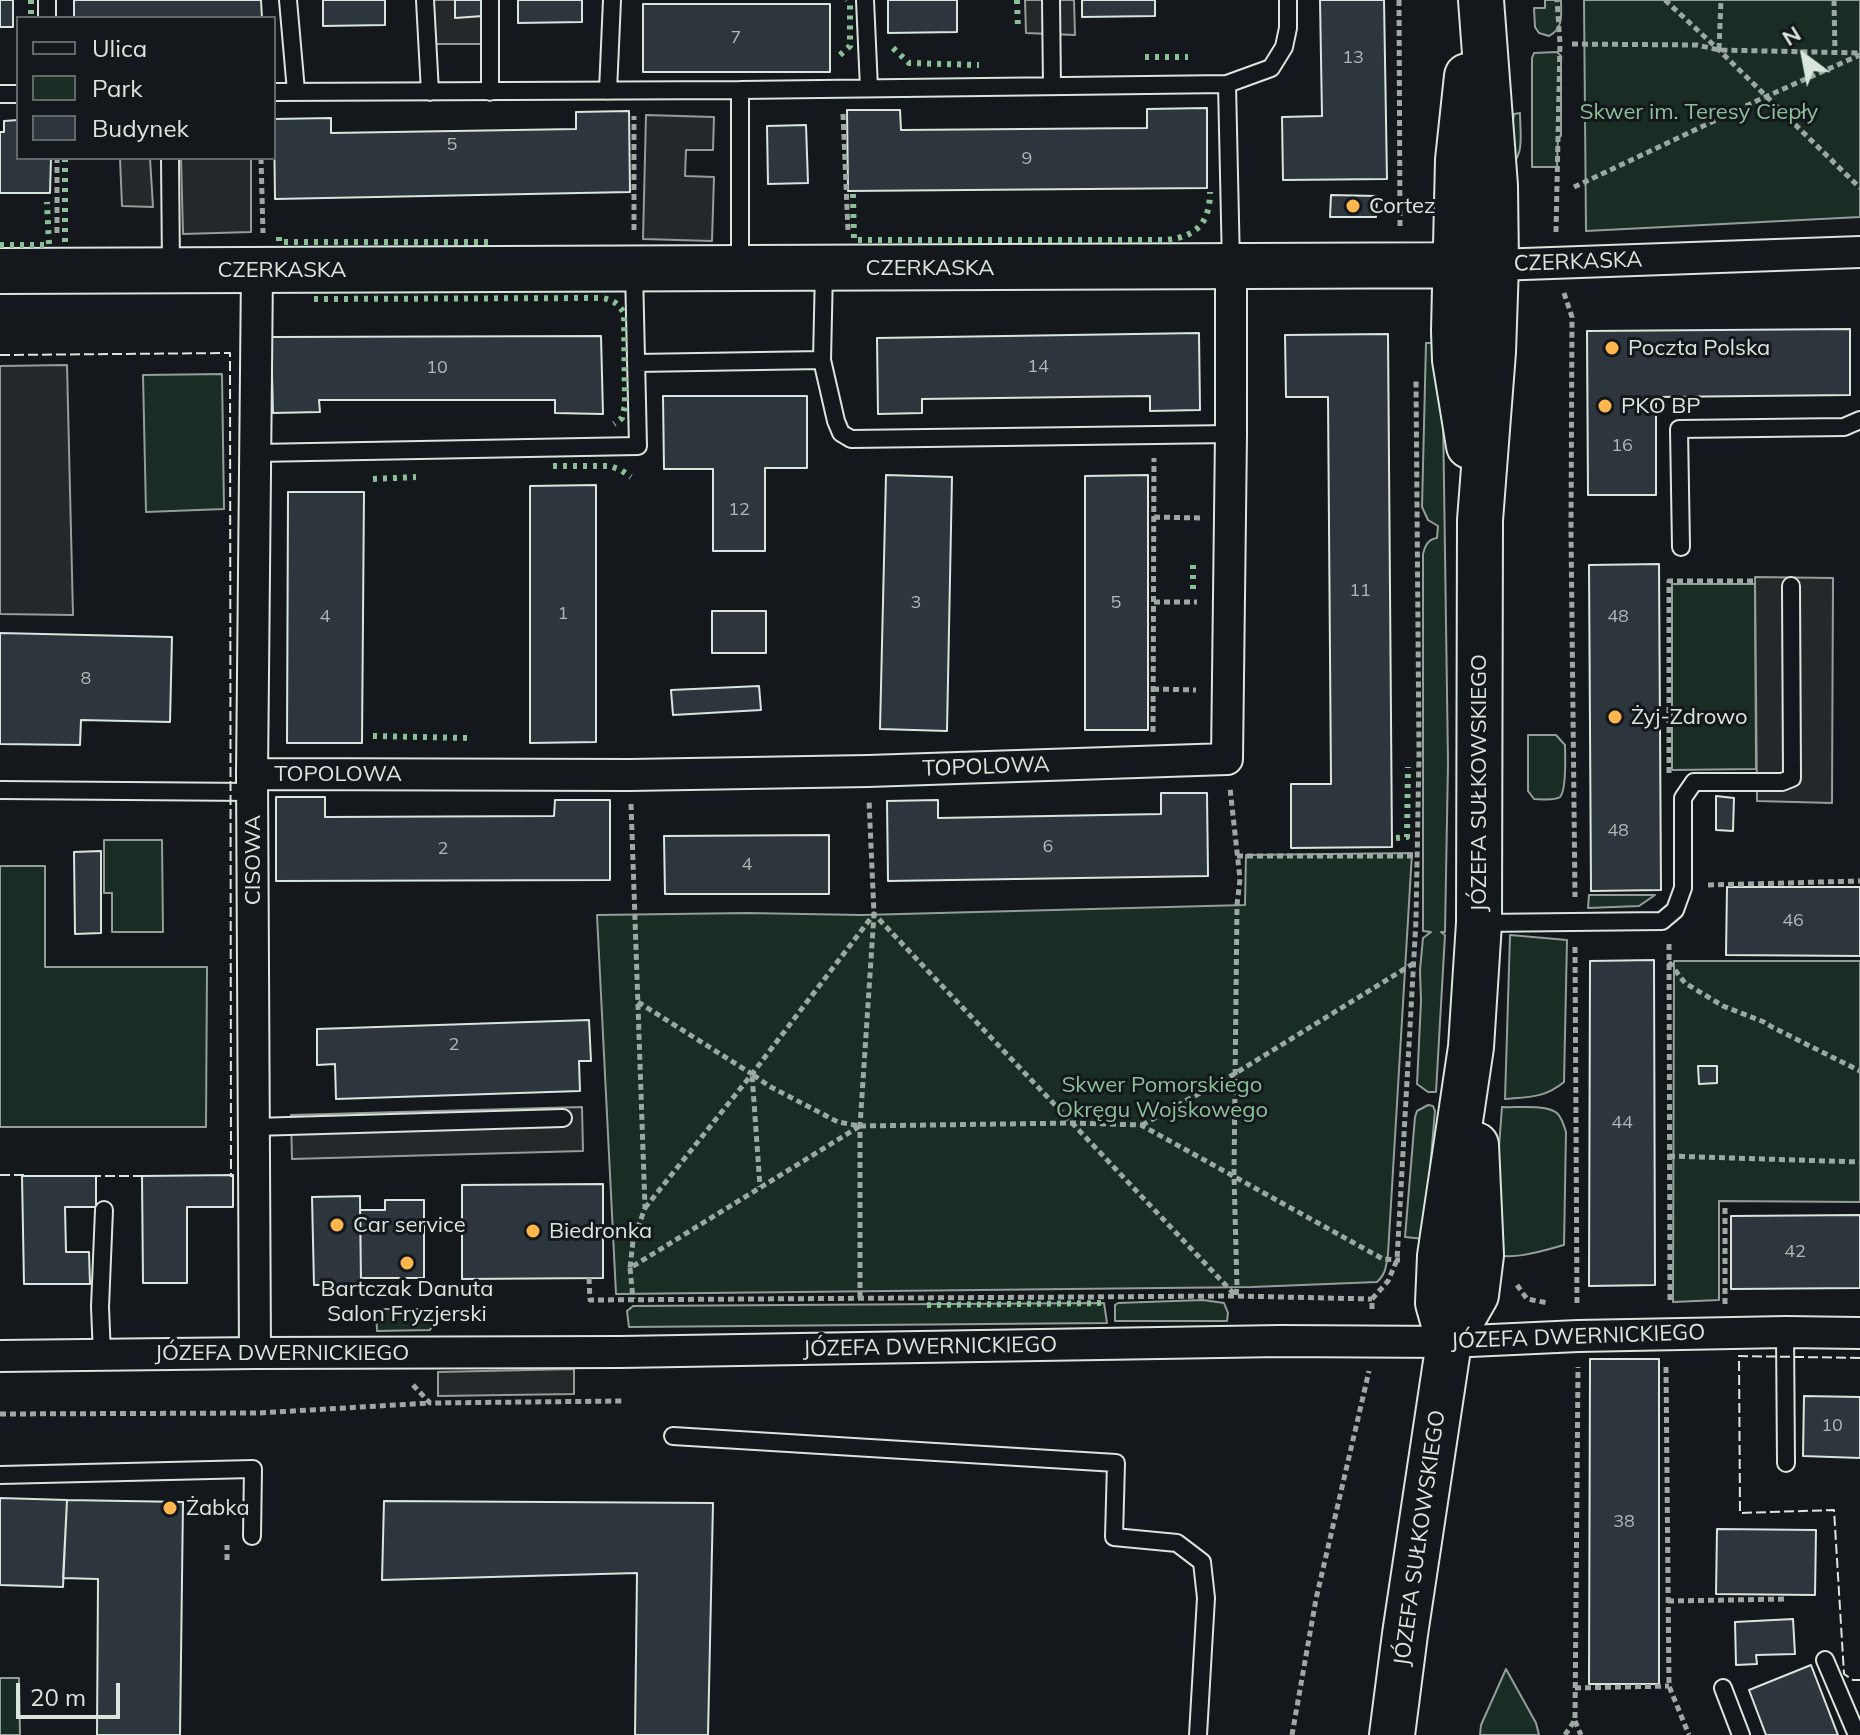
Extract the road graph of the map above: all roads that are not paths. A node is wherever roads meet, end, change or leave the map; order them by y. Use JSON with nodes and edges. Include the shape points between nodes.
{"nodes":[{"id":1,"x":288,"y":0,"type":"edge"},
{"id":2,"x":425,"y":0,"type":"edge"},
{"id":3,"x":490,"y":0,"type":"edge"},
{"id":4,"x":612,"y":0,"type":"edge"},
{"id":5,"x":865,"y":0,"type":"edge"},
{"id":6,"x":1051,"y":0,"type":"edge"},
{"id":7,"x":1288,"y":0,"type":"edge"},
{"id":8,"x":1478,"y":0,"type":"edge"},
{"id":9,"x":1227,"y":84,"type":"junction"},
{"id":10,"x":1052,"y":86,"type":"junction"},
{"id":11,"x":869,"y":88,"type":"junction"},
{"id":12,"x":740,"y":90,"type":"junction"},
{"id":13,"x":296,"y":91,"type":"junction"},
{"id":14,"x":608,"y":91,"type":"junction"},
{"id":15,"x":276,"y":92,"type":"edge"},
{"id":16,"x":430,"y":92,"type":"junction"},
{"id":17,"x":490,"y":92,"type":"junction"},
{"id":18,"x":170,"y":160,"type":"edge"},
{"id":19,"x":260,"y":252,"type":"junction"},
{"id":20,"x":1860,"y":252,"type":"edge"},
{"id":21,"x":836,"y":258,"type":"junction"},
{"id":22,"x":1475,"y":266,"type":"junction"},
{"id":23,"x":1231,"y":267,"type":"junction"},
{"id":24,"x":633,"y":269,"type":"junction"},
{"id":25,"x":740,"y":269,"type":"junction"},
{"id":26,"x":0,"y":271,"type":"edge"},
{"id":27,"x":171,"y":271,"type":"junction"},
{"id":28,"x":822,"y":360,"type":"junction"},
{"id":29,"x":636,"y":363,"type":"junction"},
{"id":30,"x":1860,"y":420,"type":"edge"},
{"id":31,"x":1231,"y":434,"type":"junction"},
{"id":32,"x":256,"y":453,"type":"junction"},
{"id":33,"x":1681,"y":547,"type":"dead end"},
{"id":34,"x":1791,"y":586,"type":"dead end"},
{"id":35,"x":252,"y":783,"type":"junction"},
{"id":36,"x":0,"y":790,"type":"edge"},
{"id":37,"x":1479,"y":923,"type":"junction"},
{"id":38,"x":563,"y":1118,"type":"dead end"},
{"id":39,"x":254,"y":1127,"type":"junction"},
{"id":40,"x":104,"y":1210,"type":"dead end"},
{"id":41,"x":1785,"y":1332,"type":"junction"},
{"id":42,"x":1860,"y":1333,"type":"edge"},
{"id":43,"x":1449,"y":1342,"type":"junction"},
{"id":44,"x":255,"y":1353,"type":"junction"},
{"id":45,"x":102,"y":1355,"type":"junction"},
{"id":46,"x":0,"y":1356,"type":"edge"},
{"id":47,"x":673,"y":1436,"type":"dead end"},
{"id":48,"x":1786,"y":1463,"type":"dead end"},
{"id":49,"x":0,"y":1475,"type":"edge"},
{"id":50,"x":252,"y":1536,"type":"dead end"},
{"id":51,"x":1825,"y":1660,"type":"dead end"},
{"id":52,"x":1723,"y":1688,"type":"dead end"},
{"id":53,"x":1198,"y":1735,"type":"edge"},
{"id":54,"x":1392,"y":1735,"type":"edge"},
{"id":55,"x":1741,"y":1735,"type":"edge"},
{"id":56,"x":1857,"y":1735,"type":"edge"}],
"edges":[{"from":1,"to":13,"type":"lane"},
{"from":2,"to":16,"type":"lane"},
{"from":3,"to":17,"type":"lane"},
{"from":4,"to":14,"type":"lane"},
{"from":5,"to":11,"type":"lane"},
{"from":6,"to":10,"type":"lane"},
{"from":7,"to":9,"type":"lane","via":[[1284,47],[1271,68]]},
{"from":8,"to":22,"type":"street","name":"JÓZEFA SUŁKOWSKIEGO","via":[[1458,160]]},
{"from":9,"to":10,"type":"lane"},
{"from":9,"to":23,"type":"lane"},
{"from":10,"to":11,"type":"lane"},
{"from":11,"to":12,"type":"lane"},
{"from":12,"to":14,"type":"lane"},
{"from":12,"to":25,"type":"lane"},
{"from":13,"to":15,"type":"lane"},
{"from":13,"to":16,"type":"lane"},
{"from":14,"to":17,"type":"lane"},
{"from":16,"to":17,"type":"lane"},
{"from":18,"to":27,"type":"lane"},
{"from":19,"to":24,"type":"street","name":"CZERKASKA"},
{"from":19,"to":27,"type":"street","name":"CZERKASKA"},
{"from":19,"to":32,"type":"street","name":"CISOWA"},
{"from":20,"to":22,"type":"street","name":"CZERKASKA"},
{"from":21,"to":23,"type":"street","name":"CZERKASKA"},
{"from":21,"to":25,"type":"street","name":"CZERKASKA"},
{"from":21,"to":28,"type":"lane"},
{"from":22,"to":23,"type":"street","name":"CZERKASKA"},
{"from":22,"to":37,"type":"street","name":"JÓZEFA SUŁKOWSKIEGO","via":[[1455,360],[1480,520]]},
{"from":23,"to":31,"type":"street"},
{"from":24,"to":25,"type":"street","name":"CZERKASKA"},
{"from":24,"to":29,"type":"lane"},
{"from":26,"to":27,"type":"street","name":"CZERKASKA"},
{"from":28,"to":29,"type":"lane"},
{"from":28,"to":31,"type":"lane","via":[[836,421],[851,439]]},
{"from":29,"to":32,"type":"lane","via":[[638,446]]},
{"from":30,"to":33,"type":"lane","via":[[1844,427],[1679,429]]},
{"from":31,"to":35,"type":"street","name":"TOPOLOWA","via":[[1227,759]]},
{"from":32,"to":35,"type":"street","name":"CISOWA"},
{"from":34,"to":37,"type":"lane","via":[[1792,778],[1694,782],[1683,798],[1683,888],[1675,910],[1662,921]]},
{"from":35,"to":36,"type":"lane"},
{"from":35,"to":39,"type":"street","name":"CISOWA"},
{"from":37,"to":43,"type":"street","name":"JÓZEFA SUŁKOWSKIEGO","via":[[1471,1047],[1481,1255],[1476,1295]]},
{"from":38,"to":39,"type":"lane"},
{"from":39,"to":44,"type":"street","name":"CISOWA"},
{"from":40,"to":45,"type":"lane"},
{"from":41,"to":42,"type":"street","name":"JÓZEFA DWERNICKIEGO"},
{"from":41,"to":43,"type":"street","name":"JÓZEFA DWERNICKIEGO"},
{"from":41,"to":48,"type":"lane"},
{"from":43,"to":44,"type":"street","name":"JÓZEFA DWERNICKIEGO"},
{"from":43,"to":54,"type":"street","name":"JÓZEFA SUŁKOWSKIEGO"},
{"from":44,"to":45,"type":"street","name":"JÓZEFA DWERNICKIEGO"},
{"from":45,"to":46,"type":"street","name":"JÓZEFA DWERNICKIEGO"},
{"from":47,"to":53,"type":"lane","via":[[1116,1463],[1114,1537],[1177,1543],[1202,1562],[1206,1598]]},
{"from":49,"to":50,"type":"lane","via":[[253,1469]]},
{"from":51,"to":56,"type":"lane"},
{"from":52,"to":55,"type":"lane"}]}
